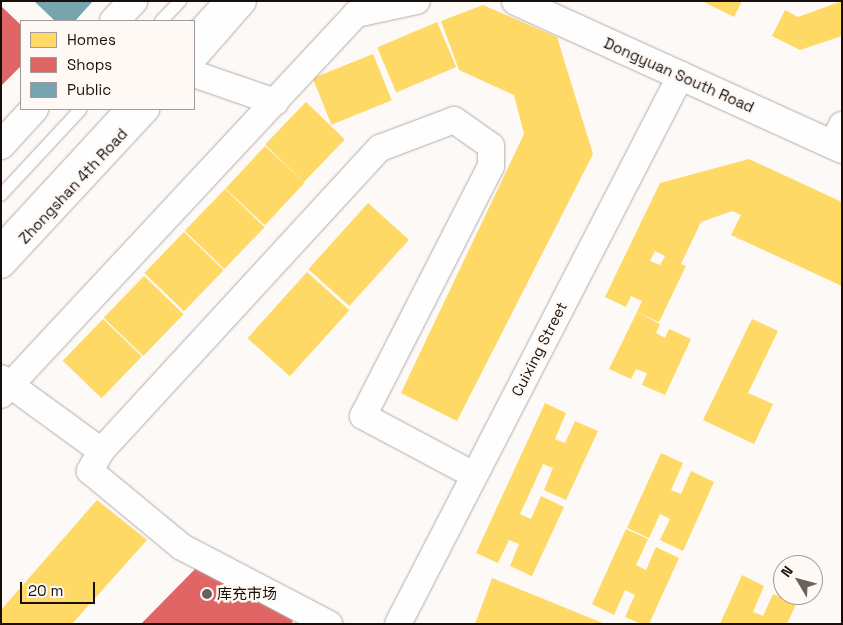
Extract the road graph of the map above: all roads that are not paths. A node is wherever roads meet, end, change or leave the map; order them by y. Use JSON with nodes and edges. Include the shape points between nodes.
{"nodes":[{"id":1,"x":133,"y":1,"type":"edge"},
{"id":2,"x":180,"y":1,"type":"edge"},
{"id":3,"x":219,"y":1,"type":"edge"},
{"id":4,"x":242,"y":1,"type":"edge"},
{"id":5,"x":417,"y":1,"type":"edge"},
{"id":6,"x":516,"y":1,"type":"edge"},
{"id":7,"x":562,"y":1,"type":"edge"},
{"id":8,"x":115,"y":20,"type":"edge"},
{"id":9,"x":162,"y":20,"type":"edge"},
{"id":10,"x":195,"y":27,"type":"edge"},
{"id":11,"x":195,"y":55,"type":"edge"},
{"id":12,"x":195,"y":74,"type":"edge"},
{"id":13,"x":682,"y":75,"type":"junction"},
{"id":14,"x":275,"y":102,"type":"junction"},
{"id":15,"x":33,"y":110,"type":"edge"},
{"id":16,"x":80,"y":110,"type":"edge"},
{"id":17,"x":119,"y":110,"type":"edge"},
{"id":18,"x":144,"y":110,"type":"edge"},
{"id":19,"x":840,"y":136,"type":"edge"},
{"id":20,"x":1,"y":145,"type":"edge"},
{"id":21,"x":1,"y":195,"type":"edge"},
{"id":22,"x":1,"y":238,"type":"edge"},
{"id":23,"x":1,"y":264,"type":"edge"},
{"id":24,"x":5,"y":386,"type":"edge"},
{"id":25,"x":101,"y":451,"type":"junction"},
{"id":26,"x":474,"y":475,"type":"junction"},
{"id":27,"x":329,"y":624,"type":"edge"},
{"id":28,"x":398,"y":624,"type":"edge"}],
"edges":[{"from":1,"to":8,"type":"street"},
{"from":2,"to":9,"type":"lane"},
{"from":3,"to":10,"type":"lane"},
{"from":4,"to":11,"type":"street"},
{"from":5,"to":14,"type":"street","via":[[356,14]]},
{"from":6,"to":13,"type":"street","name":"Dongyuan South Road"},
{"from":7,"to":19,"type":"street","name":"Dongyuan South Road"},
{"from":12,"to":14,"type":"street"},
{"from":13,"to":19,"type":"street","name":"Dongyuan South Road"},
{"from":13,"to":26,"type":"street","name":"Cuixing Street"},
{"from":14,"to":24,"type":"street"},
{"from":15,"to":20,"type":"street"},
{"from":16,"to":21,"type":"lane"},
{"from":17,"to":22,"type":"lane"},
{"from":18,"to":23,"type":"street","name":"Zhongshan 4th Road"},
{"from":24,"to":25,"type":"street"},
{"from":25,"to":26,"type":"street","via":[[380,148],[454,120],[491,146],[491,166],[363,416]]},
{"from":25,"to":27,"type":"street","via":[[90,472],[182,547]]},
{"from":26,"to":28,"type":"street","name":"Cuixing Street"}]}
